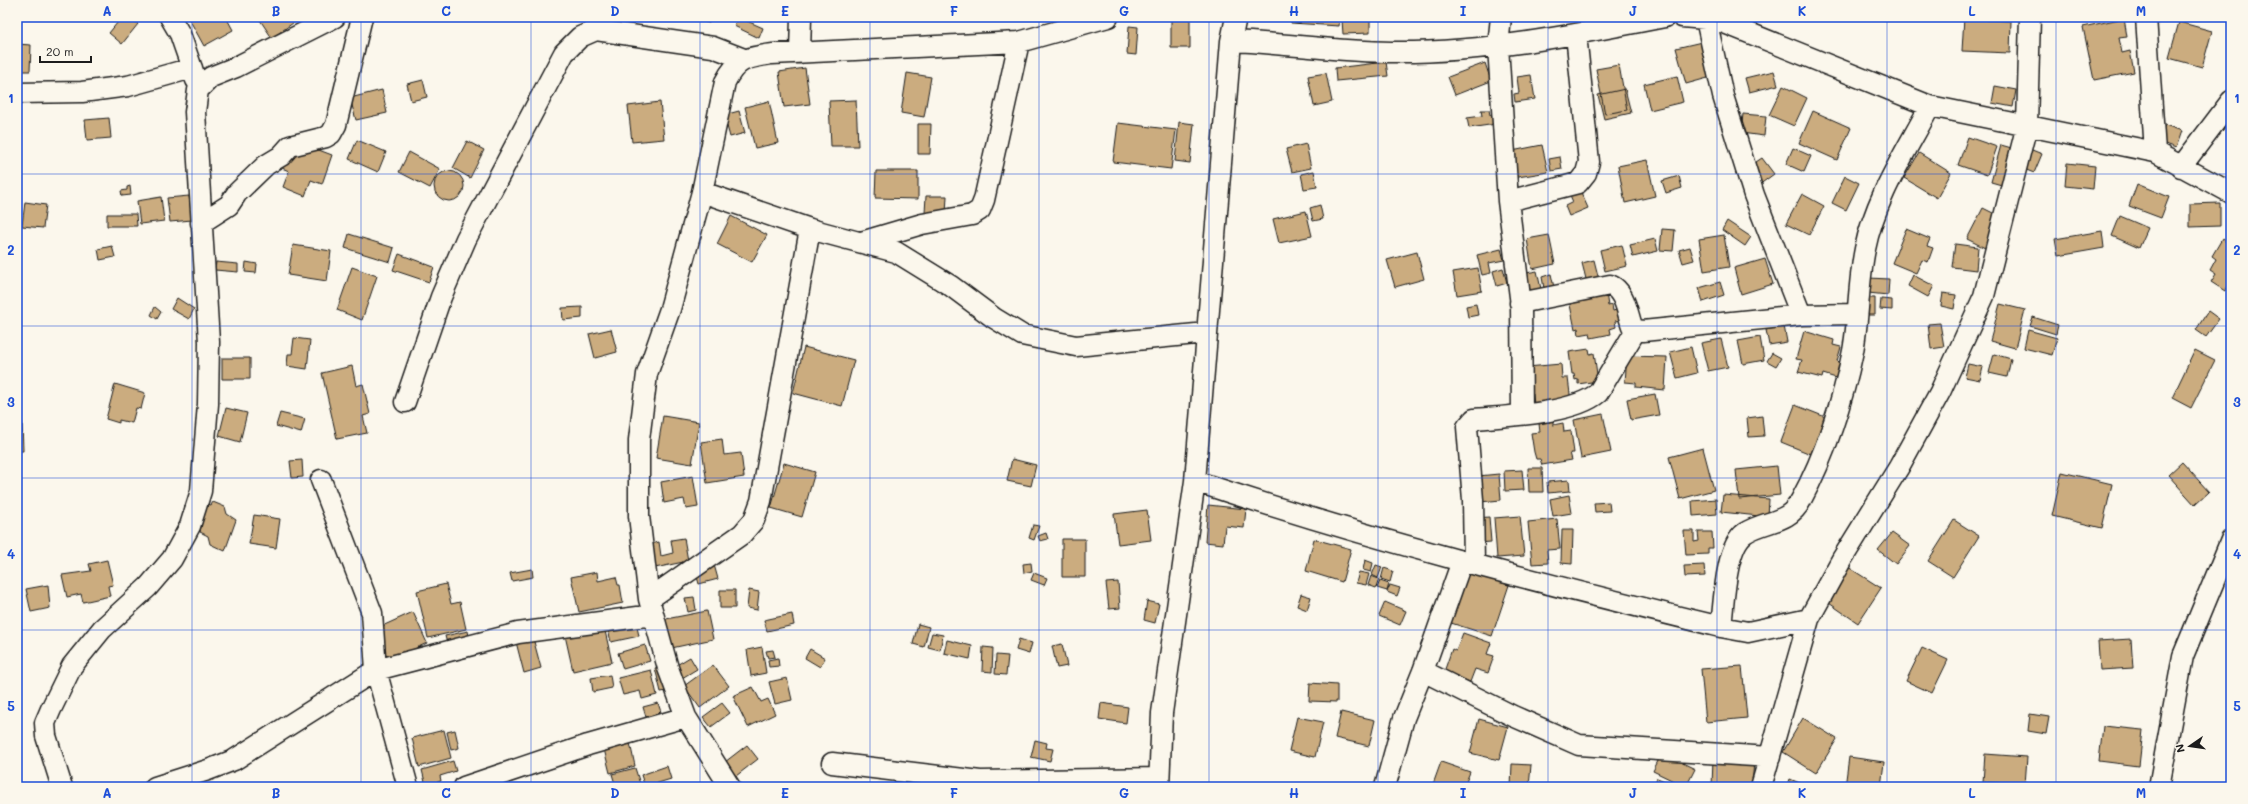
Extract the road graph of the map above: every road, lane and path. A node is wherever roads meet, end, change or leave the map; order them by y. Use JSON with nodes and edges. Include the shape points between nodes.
{"nodes":[{"id":1,"x":170,"y":17,"type":"edge"},
{"id":2,"x":335,"y":17,"type":"edge"},
{"id":3,"x":362,"y":17,"type":"edge"},
{"id":4,"x":801,"y":17,"type":"edge"},
{"id":5,"x":1108,"y":17,"type":"edge"},
{"id":6,"x":1236,"y":17,"type":"edge"},
{"id":7,"x":1501,"y":17,"type":"edge"},
{"id":8,"x":1665,"y":17,"type":"edge"},
{"id":9,"x":1682,"y":17,"type":"edge"},
{"id":10,"x":2030,"y":17,"type":"edge"},
{"id":11,"x":2146,"y":17,"type":"edge"},
{"id":12,"x":1706,"y":19,"type":"junction"},
{"id":13,"x":595,"y":23,"type":"edge"},
{"id":14,"x":1576,"y":34,"type":"junction"},
{"id":15,"x":1232,"y":41,"type":"junction"},
{"id":16,"x":1019,"y":42,"type":"junction"},
{"id":17,"x":1498,"y":46,"type":"junction"},
{"id":18,"x":800,"y":53,"type":"junction"},
{"id":19,"x":744,"y":59,"type":"junction"},
{"id":20,"x":192,"y":68,"type":"junction"},
{"id":21,"x":198,"y":90,"type":"junction"},
{"id":22,"x":17,"y":93,"type":"edge"},
{"id":23,"x":2231,"y":101,"type":"edge"},
{"id":24,"x":1930,"y":106,"type":"junction"},
{"id":25,"x":2027,"y":125,"type":"junction"},
{"id":26,"x":2155,"y":152,"type":"junction"},
{"id":27,"x":2181,"y":167,"type":"junction"},
{"id":28,"x":702,"y":192,"type":"junction"},
{"id":29,"x":2231,"y":193,"type":"edge"},
{"id":30,"x":1508,"y":201,"type":"junction"},
{"id":31,"x":201,"y":223,"type":"junction"},
{"id":32,"x":810,"y":229,"type":"junction"},
{"id":33,"x":860,"y":242,"type":"junction"},
{"id":34,"x":1520,"y":303,"type":"junction"},
{"id":35,"x":1857,"y":314,"type":"junction"},
{"id":36,"x":1801,"y":315,"type":"junction"},
{"id":37,"x":1636,"y":330,"type":"junction"},
{"id":38,"x":1206,"y":333,"type":"junction"},
{"id":39,"x":405,"y":402,"type":"dead end"},
{"id":40,"x":1522,"y":414,"type":"junction"},
{"id":41,"x":321,"y":480,"type":"dead end"},
{"id":42,"x":1195,"y":481,"type":"junction"},
{"id":43,"x":2231,"y":540,"type":"edge"},
{"id":44,"x":1468,"y":562,"type":"junction"},
{"id":45,"x":651,"y":607,"type":"junction"},
{"id":46,"x":1809,"y":619,"type":"junction"},
{"id":47,"x":1721,"y":627,"type":"junction"},
{"id":48,"x":376,"y":670,"type":"junction"},
{"id":49,"x":1423,"y":671,"type":"junction"},
{"id":50,"x":686,"y":717,"type":"junction"},
{"id":51,"x":1770,"y":757,"type":"junction"},
{"id":52,"x":832,"y":763,"type":"dead end"},
{"id":53,"x":1159,"y":783,"type":"edge"},
{"id":54,"x":62,"y":787,"type":"edge"},
{"id":55,"x":155,"y":787,"type":"edge"},
{"id":56,"x":408,"y":787,"type":"edge"},
{"id":57,"x":464,"y":787,"type":"edge"},
{"id":58,"x":730,"y":787,"type":"edge"},
{"id":59,"x":1384,"y":787,"type":"edge"},
{"id":60,"x":1761,"y":787,"type":"edge"},
{"id":61,"x":2159,"y":787,"type":"edge"}],
"edges":[{"from":1,"to":20,"type":"street","via":[[180,34]]},
{"from":2,"to":21,"type":"street","via":[[211,78]]},
{"from":3,"to":31,"type":"street","via":[[336,125],[331,134],[290,146],[237,193],[229,205]]},
{"from":4,"to":18,"type":"street"},
{"from":5,"to":16,"type":"street"},
{"from":6,"to":15,"type":"street"},
{"from":7,"to":17,"type":"street"},
{"from":8,"to":14,"type":"street"},
{"from":9,"to":12,"type":"street"},
{"from":10,"to":25,"type":"street"},
{"from":11,"to":26,"type":"street"},
{"from":12,"to":24,"type":"street","via":[[1717,20],[1754,33]]},
{"from":12,"to":36,"type":"street","via":[[1723,96],[1754,195]]},
{"from":13,"to":19,"type":"street","via":[[713,47]]},
{"from":13,"to":39,"type":"street","via":[[564,53],[466,239],[441,296]]},
{"from":14,"to":17,"type":"street"},
{"from":14,"to":30,"type":"street","via":[[1589,162],[1586,173],[1578,183]]},
{"from":15,"to":17,"type":"street","via":[[1391,52]]},
{"from":15,"to":38,"type":"street"},
{"from":16,"to":18,"type":"street"},
{"from":16,"to":33,"type":"street","via":[[980,210],[972,215],[922,224]]},
{"from":17,"to":30,"type":"street"},
{"from":18,"to":19,"type":"street"},
{"from":19,"to":28,"type":"street","via":[[732,69],[725,82]]},
{"from":20,"to":21,"type":"street"},
{"from":20,"to":22,"type":"street","via":[[128,86],[82,92]]},
{"from":21,"to":31,"type":"street","via":[[195,112]]},
{"from":23,"to":27,"type":"street"},
{"from":24,"to":25,"type":"street"},
{"from":24,"to":35,"type":"street","via":[[1882,198],[1865,248]]},
{"from":25,"to":26,"type":"street"},
{"from":25,"to":46,"type":"street","via":[[1984,296],[1940,392]]},
{"from":26,"to":27,"type":"street"},
{"from":27,"to":29,"type":"street"},
{"from":28,"to":32,"type":"street"},
{"from":28,"to":45,"type":"street","via":[[670,309],[647,374],[639,440],[639,508]]},
{"from":30,"to":34,"type":"street"},
{"from":31,"to":54,"type":"street","via":[[209,350],[208,404],[201,491],[190,526],[172,559],[148,587],[102,629],[72,666],[51,710],[45,723],[46,736]]},
{"from":32,"to":33,"type":"street"},
{"from":32,"to":45,"type":"street","via":[[761,501],[754,520],[742,534]]},
{"from":33,"to":38,"type":"street","via":[[896,252],[1022,335],[1076,346]]},
{"from":34,"to":37,"type":"street","via":[[1610,285],[1621,293],[1632,326]]},
{"from":34,"to":40,"type":"street"},
{"from":35,"to":36,"type":"street"},
{"from":35,"to":47,"type":"street","via":[[1847,374],[1819,463],[1800,502],[1787,517],[1746,533],[1736,543],[1730,559]]},
{"from":36,"to":37,"type":"street"},
{"from":37,"to":40,"type":"street","via":[[1598,393],[1589,400]]},
{"from":38,"to":42,"type":"street"},
{"from":40,"to":44,"type":"street","via":[[1474,419],[1467,427],[1473,500]]},
{"from":41,"to":48,"type":"street","via":[[372,613]]},
{"from":42,"to":44,"type":"street","via":[[1279,509]]},
{"from":42,"to":53,"type":"street","via":[[1162,713]]},
{"from":43,"to":61,"type":"street","via":[[2183,656]]},
{"from":44,"to":47,"type":"street"},
{"from":44,"to":49,"type":"street"},
{"from":45,"to":48,"type":"street","via":[[518,633]]},
{"from":45,"to":50,"type":"street","via":[[668,668]]},
{"from":46,"to":47,"type":"street","via":[[1748,632]]},
{"from":46,"to":51,"type":"street"},
{"from":48,"to":55,"type":"street","via":[[234,760]]},
{"from":48,"to":56,"type":"street"},
{"from":49,"to":51,"type":"street","via":[[1513,716],[1579,745]]},
{"from":49,"to":59,"type":"street","via":[[1404,718]]},
{"from":50,"to":57,"type":"street","via":[[588,745]]},
{"from":50,"to":58,"type":"street"},
{"from":51,"to":60,"type":"street"},
{"from":52,"to":53,"type":"street","via":[[980,781]]}]}
